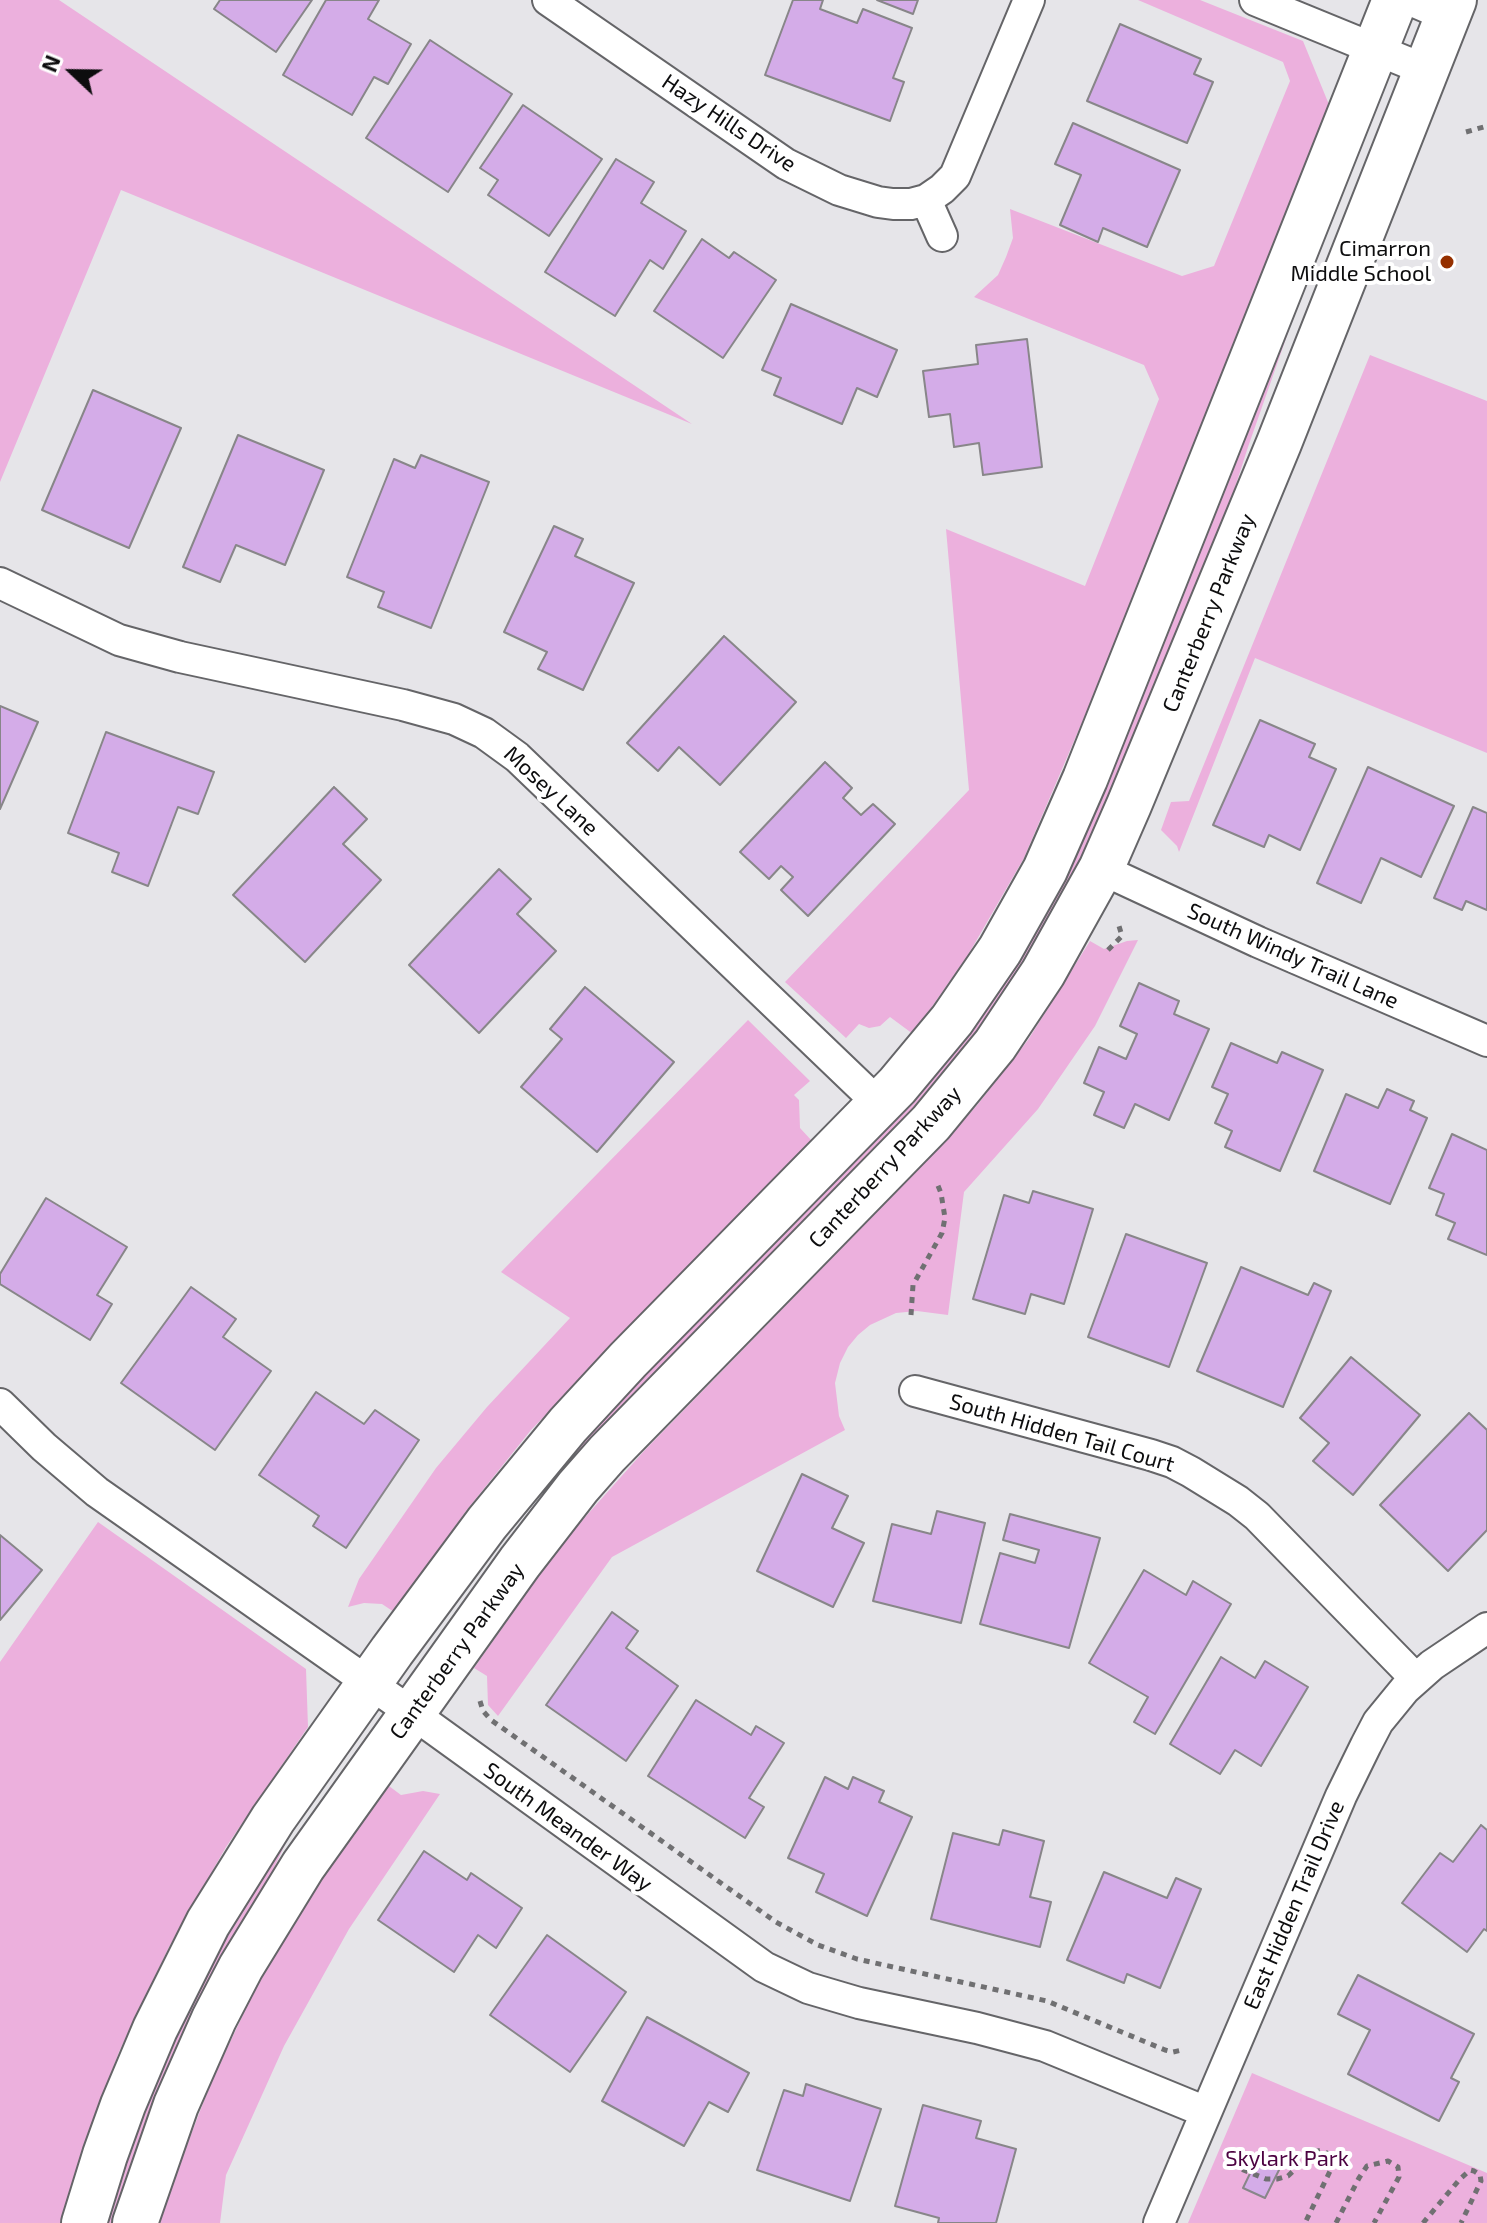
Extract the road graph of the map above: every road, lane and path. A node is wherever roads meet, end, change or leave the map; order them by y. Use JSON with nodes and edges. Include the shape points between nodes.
{"nodes":[{"id":1,"x":548,"y":0,"type":"edge"},
{"id":2,"x":1029,"y":0,"type":"edge"},
{"id":3,"x":1255,"y":0,"type":"edge"},
{"id":4,"x":1395,"y":0,"type":"edge"},
{"id":5,"x":1437,"y":5,"type":"edge"},
{"id":6,"x":1376,"y":49,"type":"junction"},
{"id":7,"x":1426,"y":70,"type":"junction"},
{"id":8,"x":1487,"y":126,"type":"edge"},
{"id":9,"x":1466,"y":132,"type":"dead end"},
{"id":10,"x":926,"y":200,"type":"junction"},
{"id":11,"x":942,"y":236,"type":"dead end"},
{"id":12,"x":0,"y":583,"type":"edge"},
{"id":13,"x":1101,"y":869,"type":"junction"},
{"id":14,"x":1487,"y":1041,"type":"edge"},
{"id":15,"x":879,"y":1104,"type":"junction"},
{"id":16,"x":936,"y":1181,"type":"dead end"},
{"id":17,"x":911,"y":1315,"type":"dead end"},
{"id":18,"x":915,"y":1391,"type":"dead end"},
{"id":19,"x":0,"y":1404,"type":"edge"},
{"id":20,"x":1487,"y":1628,"type":"edge"},
{"id":21,"x":1416,"y":1679,"type":"junction"},
{"id":22,"x":370,"y":1684,"type":"junction"},
{"id":23,"x":480,"y":1701,"type":"dead end"},
{"id":24,"x":412,"y":1713,"type":"junction"},
{"id":25,"x":1182,"y":2050,"type":"dead end"},
{"id":26,"x":1206,"y":2112,"type":"junction"},
{"id":27,"x":1231,"y":2165,"type":"dead end"},
{"id":28,"x":84,"y":2223,"type":"edge"},
{"id":29,"x":135,"y":2223,"type":"edge"},
{"id":30,"x":1159,"y":2223,"type":"edge"},
{"id":31,"x":1305,"y":2223,"type":"edge"},
{"id":32,"x":1336,"y":2223,"type":"edge"},
{"id":33,"x":1374,"y":2223,"type":"edge"},
{"id":34,"x":1423,"y":2223,"type":"edge"},
{"id":35,"x":1461,"y":2223,"type":"edge"}],
"edges":[{"from":1,"to":10,"type":"street","name":"Hazy Hills Drive","via":[[814,179],[878,202]]},
{"from":2,"to":10,"type":"street","via":[[955,176]]},
{"from":3,"to":6,"type":"street"},
{"from":4,"to":6,"type":"street","name":"Canterberry Parkway"},
{"from":5,"to":7,"type":"street","name":"Canterberry Parkway"},
{"from":6,"to":7,"type":"street"},
{"from":6,"to":15,"type":"street","name":"Canterberry Parkway","via":[[1045,870],[978,984]]},
{"from":7,"to":13,"type":"street","name":"Canterberry Parkway","via":[[1279,443]]},
{"from":8,"to":9,"type":"path"},
{"from":10,"to":11,"type":"street"},
{"from":12,"to":15,"type":"street","name":"Mosey Lane","via":[[119,640],[403,705],[484,733],[517,757]]},
{"from":13,"to":14,"type":"street","name":"South Windy Trail Lane"},
{"from":13,"to":24,"type":"street","name":"Canterberry Parkway","via":[[1037,982],[970,1076],[931,1123],[578,1487]]},
{"from":15,"to":22,"type":"street","name":"Canterberry Parkway","via":[[568,1425],[487,1523]]},
{"from":16,"to":17,"type":"path","via":[[945,1218],[913,1285]]},
{"from":18,"to":21,"type":"street","name":"South Hidden Tail Court","via":[[1151,1455],[1191,1472],[1257,1516]]},
{"from":19,"to":22,"type":"street","name":"South Meander Way","via":[[97,1492]]},
{"from":20,"to":21,"type":"street","name":"East Hidden Trail Drive"},
{"from":21,"to":26,"type":"street","name":"East Hidden Trail Drive","via":[[1378,1722],[1354,1768]]},
{"from":22,"to":24,"type":"street","name":"South Meander Way"},
{"from":22,"to":28,"type":"street","name":"Canterberry Parkway","via":[[253,1849],[208,1923],[123,2105]]},
{"from":23,"to":25,"type":"path","via":[[491,1720],[776,1922],[818,1945],[857,1959],[1047,2001],[1165,2050]]},
{"from":24,"to":26,"type":"street","name":"South Meander Way","via":[[764,1967],[808,1988],[859,2003],[1045,2046]]},
{"from":24,"to":29,"type":"street","name":"Canterberry Parkway","via":[[303,1866],[228,1991],[176,2105]]},
{"from":26,"to":30,"type":"street","name":"East Hidden Trail Drive"},
{"from":27,"to":31,"type":"path","via":[[1277,2179],[1288,2176],[1313,2152],[1330,2155],[1334,2162]]},
{"from":32,"to":33,"type":"path","via":[[1367,2166],[1388,2161],[1398,2167],[1399,2177]]},
{"from":34,"to":35,"type":"path","via":[[1470,2170],[1481,2181]]}]}
